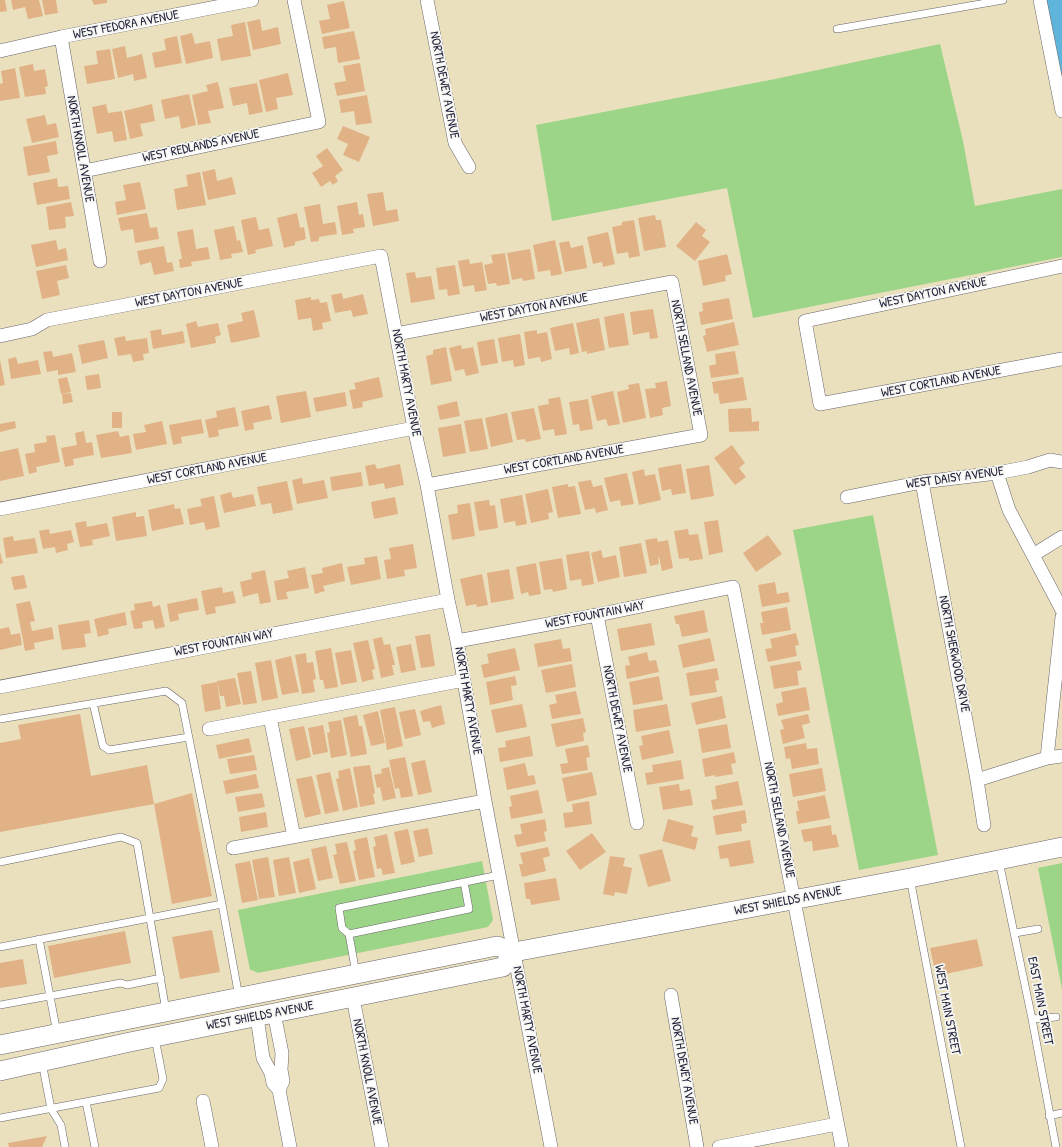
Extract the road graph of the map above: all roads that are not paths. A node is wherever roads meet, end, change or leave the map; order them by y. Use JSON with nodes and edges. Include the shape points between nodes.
{"nodes":[{"id":1,"x":252,"y":0,"type":"edge"},
{"id":2,"x":294,"y":0,"type":"edge"},
{"id":3,"x":427,"y":0,"type":"edge"},
{"id":4,"x":1003,"y":0,"type":"edge"},
{"id":5,"x":1040,"y":0,"type":"edge"},
{"id":6,"x":837,"y":29,"type":"dead end"},
{"id":7,"x":61,"y":37,"type":"junction"},
{"id":8,"x":0,"y":51,"type":"edge"},
{"id":9,"x":1062,"y":111,"type":"edge"},
{"id":10,"x":469,"y":167,"type":"dead end"},
{"id":11,"x":84,"y":171,"type":"junction"},
{"id":12,"x":381,"y":256,"type":"joint"},
{"id":13,"x":100,"y":261,"type":"dead end"},
{"id":14,"x":1062,"y":266,"type":"edge"},
{"id":15,"x":672,"y":282,"type":"joint"},
{"id":16,"x":396,"y":334,"type":"junction"},
{"id":17,"x":0,"y":336,"type":"edge"},
{"id":18,"x":1062,"y":359,"type":"edge"},
{"id":19,"x":820,"y":404,"type":"joint"},
{"id":20,"x":414,"y":428,"type":"junction"},
{"id":21,"x":701,"y":434,"type":"joint"},
{"id":22,"x":1062,"y":462,"type":"edge"},
{"id":23,"x":997,"y":473,"type":"junction"},
{"id":24,"x":922,"y":482,"type":"junction"},
{"id":25,"x":427,"y":485,"type":"junction"},
{"id":26,"x":847,"y":497,"type":"dead end"},
{"id":27,"x":0,"y":509,"type":"edge"},
{"id":28,"x":1062,"y":537,"type":"edge"},
{"id":29,"x":1032,"y":555,"type":"junction"},
{"id":30,"x":733,"y":587,"type":"joint"},
{"id":31,"x":448,"y":600,"type":"junction"},
{"id":32,"x":1062,"y":610,"type":"edge"},
{"id":33,"x":597,"y":615,"type":"junction"},
{"id":34,"x":1062,"y":617,"type":"edge"},
{"id":35,"x":457,"y":641,"type":"junction"},
{"id":36,"x":1059,"y":666,"type":"edge"},
{"id":37,"x":464,"y":680,"type":"junction"},
{"id":38,"x":0,"y":687,"type":"edge"},
{"id":39,"x":93,"y":703,"type":"junction"},
{"id":40,"x":270,"y":717,"type":"junction"},
{"id":41,"x":0,"y":719,"type":"edge"},
{"id":42,"x":209,"y":729,"type":"dead end"},
{"id":43,"x":189,"y":737,"type":"junction"},
{"id":44,"x":1062,"y":756,"type":"edge"},
{"id":45,"x":1047,"y":758,"type":"junction"},
{"id":46,"x":977,"y":780,"type":"junction"},
{"id":47,"x":485,"y":801,"type":"junction"},
{"id":48,"x":637,"y":823,"type":"dead end"},
{"id":49,"x":984,"y":825,"type":"dead end"},
{"id":50,"x":294,"y":837,"type":"junction"},
{"id":51,"x":1062,"y":847,"type":"edge"},
{"id":52,"x":233,"y":848,"type":"dead end"},
{"id":53,"x":999,"y":860,"type":"junction"},
{"id":54,"x":0,"y":862,"type":"edge"},
{"id":55,"x":499,"y":875,"type":"junction"},
{"id":56,"x":910,"y":878,"type":"junction"},
{"id":57,"x":464,"y":882,"type":"junction"},
{"id":58,"x":794,"y":899,"type":"junction"},
{"id":59,"x":222,"y":904,"type":"junction"},
{"id":60,"x":150,"y":917,"type":"junction"},
{"id":61,"x":1038,"y":929,"type":"dead end"},
{"id":62,"x":1015,"y":933,"type":"junction"},
{"id":63,"x":349,"y":934,"type":"junction"},
{"id":64,"x":38,"y":939,"type":"junction"},
{"id":65,"x":0,"y":947,"type":"edge"},
{"id":66,"x":514,"y":952,"type":"junction"},
{"id":67,"x":356,"y":975,"type":"junction"},
{"id":68,"x":161,"y":978,"type":"junction"},
{"id":69,"x":671,"y":994,"type":"dead end"},
{"id":70,"x":49,"y":995,"type":"junction"},
{"id":71,"x":239,"y":998,"type":"junction"},
{"id":72,"x":353,"y":998,"type":"junction"},
{"id":73,"x":0,"y":1005,"type":"edge"},
{"id":74,"x":167,"y":1012,"type":"junction"},
{"id":75,"x":265,"y":1015,"type":"junction"},
{"id":76,"x":1056,"y":1017,"type":"dead end"},
{"id":77,"x":1032,"y":1019,"type":"junction"},
{"id":78,"x":109,"y":1024,"type":"junction"},
{"id":79,"x":57,"y":1034,"type":"junction"},
{"id":80,"x":147,"y":1038,"type":"junction"},
{"id":81,"x":0,"y":1045,"type":"edge"},
{"id":82,"x":43,"y":1061,"type":"junction"},
{"id":83,"x":0,"y":1071,"type":"edge"},
{"id":84,"x":279,"y":1090,"type":"junction"},
{"id":85,"x":203,"y":1101,"type":"dead end"},
{"id":86,"x":86,"y":1102,"type":"junction"},
{"id":87,"x":51,"y":1109,"type":"junction"},
{"id":88,"x":1062,"y":1113,"type":"edge"},
{"id":89,"x":1049,"y":1116,"type":"junction"},
{"id":90,"x":0,"y":1118,"type":"edge"},
{"id":91,"x":837,"y":1124,"type":"junction"},
{"id":92,"x":65,"y":1147,"type":"edge"},
{"id":93,"x":95,"y":1147,"type":"edge"},
{"id":94,"x":212,"y":1147,"type":"edge"},
{"id":95,"x":290,"y":1147,"type":"edge"},
{"id":96,"x":382,"y":1147,"type":"edge"},
{"id":97,"x":551,"y":1147,"type":"edge"},
{"id":98,"x":697,"y":1147,"type":"edge"},
{"id":99,"x":719,"y":1147,"type":"edge"},
{"id":100,"x":842,"y":1147,"type":"edge"},
{"id":101,"x":961,"y":1147,"type":"edge"},
{"id":102,"x":1056,"y":1147,"type":"edge"}],
"edges":[{"from":1,"to":7,"type":"street","name":"WEST FEDORA AVENUE"},
{"from":2,"to":11,"type":"street","name":"WEST REDLANDS AVENUE","via":[[319,122]]},
{"from":3,"to":10,"type":"street","name":"NORTH DEWEY AVENUE","via":[[455,143]]},
{"from":4,"to":6,"type":"lane"},
{"from":5,"to":9,"type":"street"},
{"from":7,"to":8,"type":"street","name":"WEST FEDORA AVENUE"},
{"from":7,"to":11,"type":"street","name":"NORTH KNOLL AVENUE"},
{"from":11,"to":13,"type":"street","name":"NORTH KNOLL AVENUE"},
{"from":12,"to":16,"type":"street","name":"NORTH MARTY AVENUE"},
{"from":12,"to":17,"type":"street","name":"WEST DAYTON AVENUE","via":[[47,320],[32,329]]},
{"from":14,"to":19,"type":"street","name":"WEST DAYTON AVENUE","via":[[805,321]]},
{"from":15,"to":16,"type":"street","name":"WEST DAYTON AVENUE"},
{"from":15,"to":21,"type":"street","name":"NORTH SELLAND AVENUE"},
{"from":16,"to":20,"type":"street","name":"NORTH MARTY AVENUE"},
{"from":18,"to":19,"type":"street","name":"WEST CORTLAND AVENUE"},
{"from":20,"to":25,"type":"street","name":"NORTH MARTY AVENUE"},
{"from":20,"to":27,"type":"street","name":"WEST CORTLAND AVENUE"},
{"from":21,"to":25,"type":"street","name":"WEST CORTLAND AVENUE"},
{"from":22,"to":23,"type":"street","name":"WEST DAISY AVENUE","via":[[1050,460]]},
{"from":23,"to":24,"type":"street","name":"WEST DAISY AVENUE"},
{"from":23,"to":29,"type":"street","via":[[1009,510]]},
{"from":24,"to":26,"type":"street","name":"WEST DAISY AVENUE"},
{"from":24,"to":46,"type":"street","name":"NORTH SHERWOOD DRIVE"},
{"from":25,"to":31,"type":"street","name":"NORTH MARTY AVENUE"},
{"from":28,"to":29,"type":"street"},
{"from":29,"to":32,"type":"street"},
{"from":30,"to":33,"type":"street","name":"WEST FOUNTAIN WAY"},
{"from":30,"to":58,"type":"street","name":"NORTH SELLAND AVENUE"},
{"from":31,"to":35,"type":"street","name":"NORTH MARTY AVENUE"},
{"from":31,"to":38,"type":"street","name":"WEST FOUNTAIN WAY"},
{"from":33,"to":35,"type":"street","name":"WEST FOUNTAIN WAY"},
{"from":33,"to":48,"type":"street","name":"NORTH DEWEY AVENUE"},
{"from":34,"to":36,"type":"street"},
{"from":35,"to":37,"type":"street","name":"NORTH MARTY AVENUE"},
{"from":36,"to":45,"type":"street"},
{"from":37,"to":40,"type":"street"},
{"from":37,"to":47,"type":"street","name":"NORTH MARTY AVENUE"},
{"from":39,"to":41,"type":"lane"},
{"from":39,"to":43,"type":"lane","via":[[166,691],[182,702]]},
{"from":39,"to":43,"type":"lane","via":[[103,746],[109,750]]},
{"from":40,"to":42,"type":"street"},
{"from":40,"to":50,"type":"street"},
{"from":43,"to":59,"type":"lane"},
{"from":44,"to":45,"type":"street"},
{"from":45,"to":46,"type":"street"},
{"from":46,"to":49,"type":"street","name":"NORTH SHERWOOD DRIVE"},
{"from":47,"to":50,"type":"street"},
{"from":47,"to":55,"type":"street","name":"NORTH MARTY AVENUE"},
{"from":50,"to":52,"type":"street"},
{"from":51,"to":53,"type":"street","name":"WEST SHIELDS AVENUE"},
{"from":53,"to":56,"type":"street","name":"WEST SHIELDS AVENUE"},
{"from":53,"to":62,"type":"lane","name":"EAST MAIN STREET"},
{"from":54,"to":60,"type":"lane","via":[[121,837],[137,842]]},
{"from":55,"to":57,"type":"lane"},
{"from":55,"to":66,"type":"street","name":"NORTH MARTY AVENUE"},
{"from":56,"to":58,"type":"street","name":"WEST SHIELDS AVENUE"},
{"from":56,"to":101,"type":"lane","name":"WEST MAIN STREET"},
{"from":57,"to":63,"type":"lane","via":[[469,909]]},
{"from":57,"to":63,"type":"lane","via":[[339,908],[342,928]]},
{"from":58,"to":66,"type":"street","name":"WEST SHIELDS AVENUE"},
{"from":58,"to":91,"type":"street","name":"NORTH SELLAND AVENUE"},
{"from":59,"to":60,"type":"lane"},
{"from":59,"to":71,"type":"lane"},
{"from":60,"to":64,"type":"lane"},
{"from":60,"to":68,"type":"lane"},
{"from":61,"to":62,"type":"lane"},
{"from":62,"to":77,"type":"lane","name":"EAST MAIN STREET"},
{"from":63,"to":67,"type":"lane"},
{"from":64,"to":65,"type":"lane"},
{"from":64,"to":70,"type":"lane"},
{"from":66,"to":67,"type":"street","name":"WEST SHIELDS AVENUE","via":[[497,946]]},
{"from":66,"to":72,"type":"street","name":"WEST SHIELDS AVENUE","via":[[503,967]]},
{"from":66,"to":97,"type":"street","name":"NORTH MARTY AVENUE"},
{"from":67,"to":71,"type":"street","name":"WEST SHIELDS AVENUE"},
{"from":68,"to":70,"type":"lane"},
{"from":68,"to":74,"type":"lane"},
{"from":69,"to":98,"type":"street","name":"NORTH DEWEY AVENUE"},
{"from":70,"to":73,"type":"lane"},
{"from":70,"to":79,"type":"lane"},
{"from":71,"to":74,"type":"street","name":"WEST SHIELDS AVENUE"},
{"from":71,"to":80,"type":"street","via":[[227,1012],[148,1028]]},
{"from":72,"to":75,"type":"street","name":"WEST SHIELDS AVENUE"},
{"from":72,"to":96,"type":"street","name":"NORTH KNOLL AVENUE"},
{"from":74,"to":78,"type":"street","name":"WEST SHIELDS AVENUE"},
{"from":75,"to":80,"type":"street","name":"WEST SHIELDS AVENUE"},
{"from":75,"to":84,"type":"street","via":[[263,1058],[273,1083]]},
{"from":75,"to":84,"type":"street","via":[[282,1053],[283,1081]]},
{"from":76,"to":77,"type":"lane"},
{"from":77,"to":89,"type":"lane","name":"EAST MAIN STREET"},
{"from":78,"to":79,"type":"street","name":"WEST SHIELDS AVENUE"},
{"from":78,"to":82,"type":"street","via":[[98,1035],[52,1044]]},
{"from":79,"to":81,"type":"street","name":"WEST SHIELDS AVENUE"},
{"from":80,"to":82,"type":"street","name":"WEST SHIELDS AVENUE"},
{"from":80,"to":86,"type":"lane","via":[[163,1079],[159,1088]]},
{"from":82,"to":83,"type":"street","name":"WEST SHIELDS AVENUE"},
{"from":82,"to":87,"type":"lane"},
{"from":84,"to":95,"type":"street"},
{"from":85,"to":94,"type":"street"},
{"from":86,"to":87,"type":"lane"},
{"from":86,"to":93,"type":"lane"},
{"from":87,"to":90,"type":"lane"},
{"from":87,"to":92,"type":"lane","via":[[61,1125]]},
{"from":88,"to":89,"type":"lane"},
{"from":89,"to":102,"type":"lane","name":"EAST MAIN STREET"},
{"from":91,"to":99,"type":"street"},
{"from":91,"to":100,"type":"street","name":"NORTH SELLAND AVENUE"}]}
